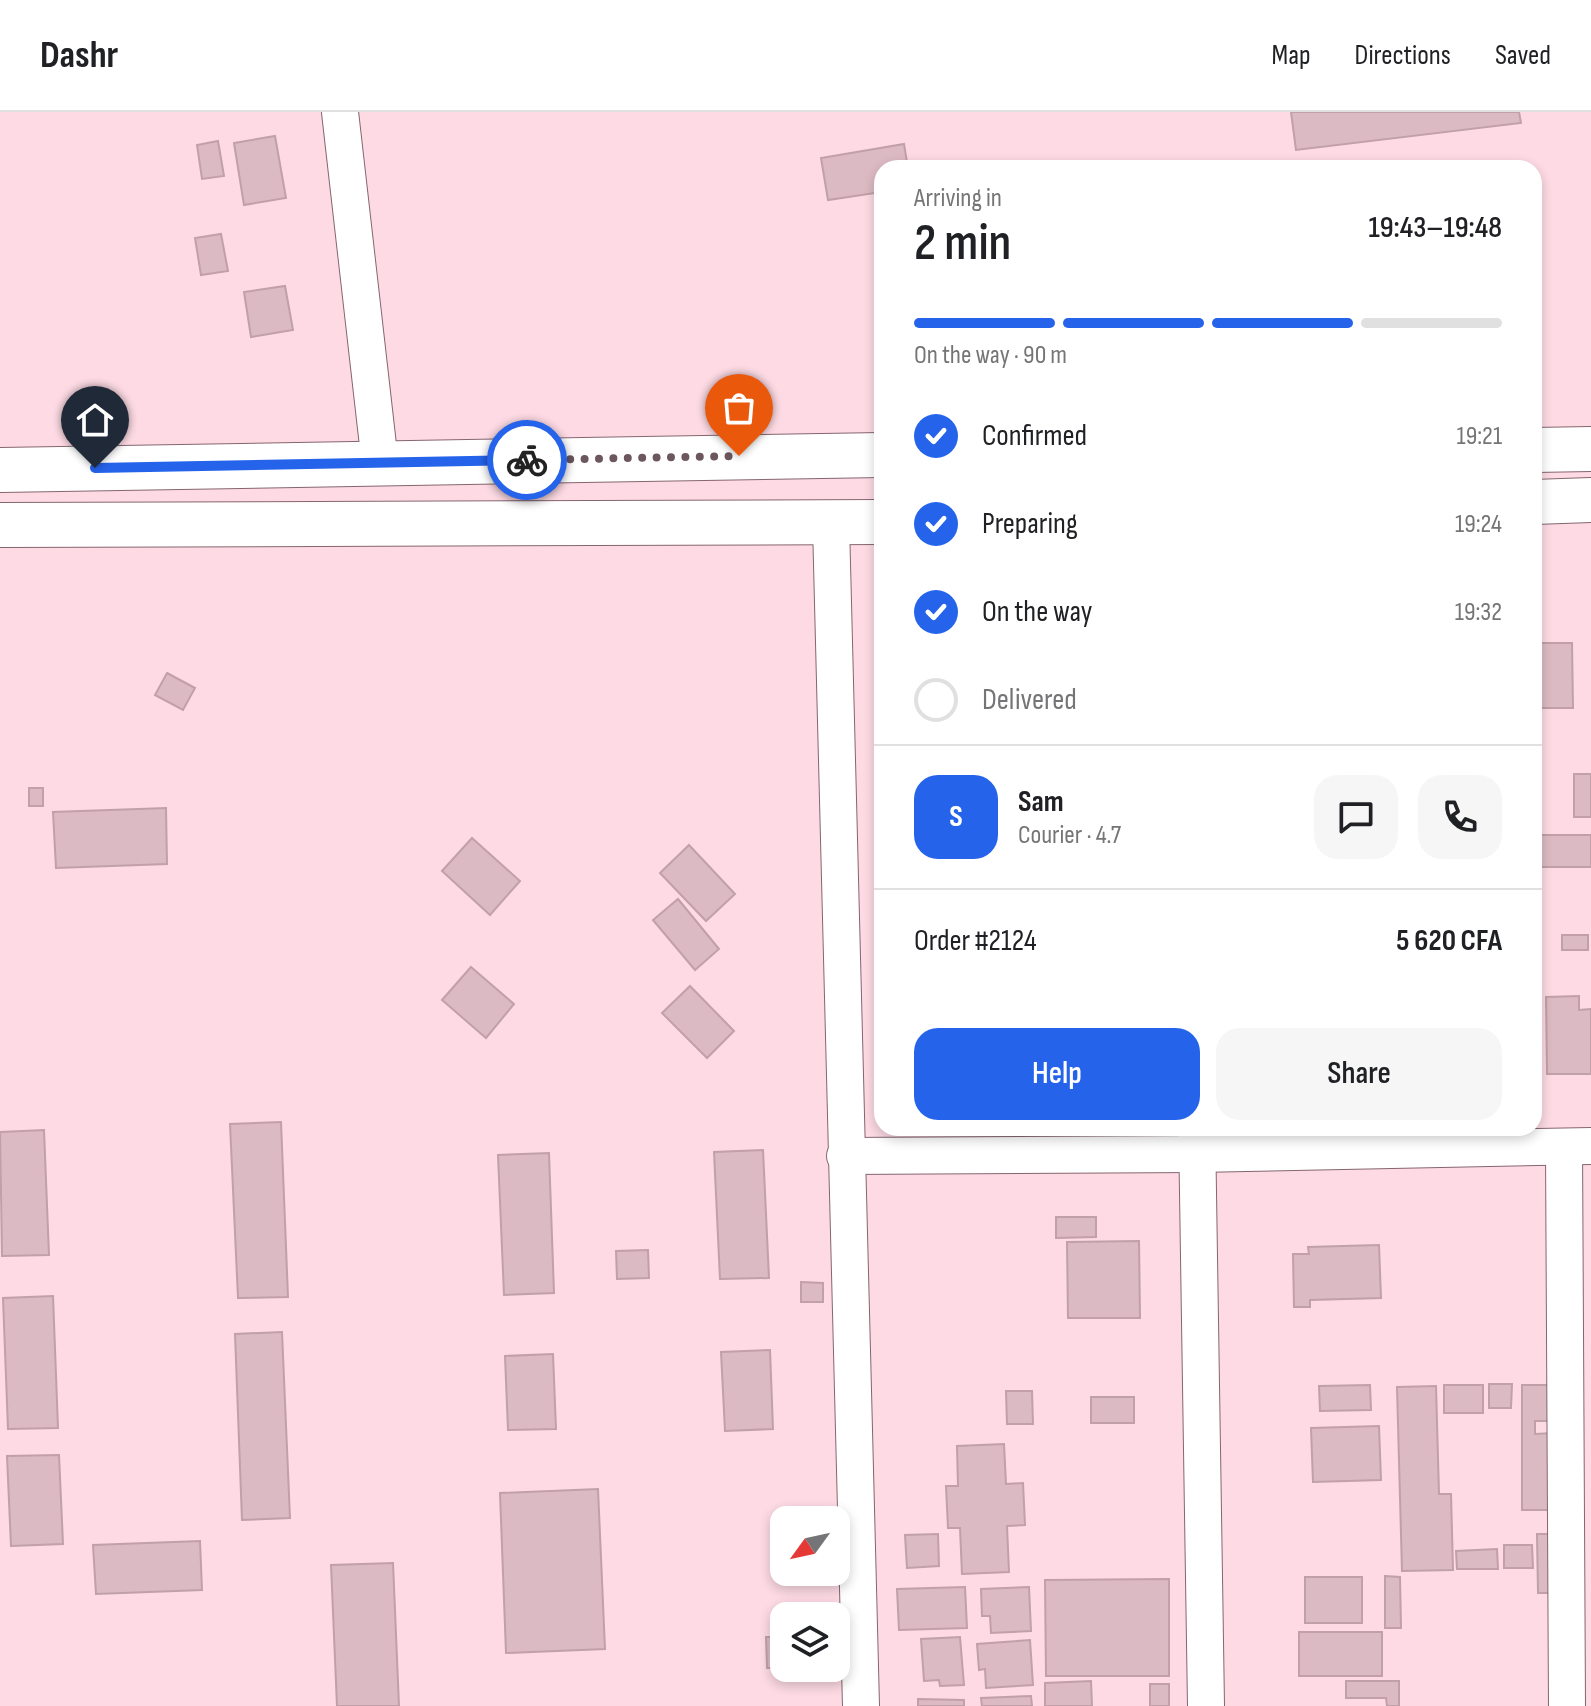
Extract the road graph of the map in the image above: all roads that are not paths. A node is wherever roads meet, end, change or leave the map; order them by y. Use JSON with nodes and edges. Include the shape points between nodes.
{"nodes":[{"id":1,"x":340,"y":112,"type":"edge"},
{"id":2,"x":1591,"y":449,"type":"edge"},
{"id":3,"x":1542,"y":450,"type":"edge"},
{"id":4,"x":874,"y":455,"type":"edge"},
{"id":5,"x":380,"y":463,"type":"junction"},
{"id":6,"x":0,"y":470,"type":"edge"},
{"id":7,"x":1591,"y":500,"type":"edge"},
{"id":8,"x":1542,"y":502,"type":"edge"},
{"id":9,"x":874,"y":522,"type":"edge"},
{"id":10,"x":831,"y":524,"type":"junction"},
{"id":11,"x":0,"y":525,"type":"edge"},
{"id":12,"x":1197,"y":1141,"type":"edge"},
{"id":13,"x":1578,"y":1146,"type":"edge"},
{"id":14,"x":845,"y":1156,"type":"junction"},
{"id":15,"x":861,"y":1706,"type":"edge"},
{"id":16,"x":1206,"y":1706,"type":"edge"},
{"id":17,"x":1567,"y":1706,"type":"edge"}],
"edges":[{"from":1,"to":5,"type":"street"},
{"from":2,"to":3,"type":"highway"},
{"from":4,"to":5,"type":"highway"},
{"from":5,"to":6,"type":"highway"},
{"from":7,"to":8,"type":"highway"},
{"from":9,"to":10,"type":"highway"},
{"from":10,"to":11,"type":"highway"},
{"from":10,"to":14,"type":"street"},
{"from":12,"to":13,"type":"street"},
{"from":12,"to":14,"type":"street"},
{"from":12,"to":16,"type":"street"},
{"from":13,"to":17,"type":"street"},
{"from":14,"to":15,"type":"street"}]}
